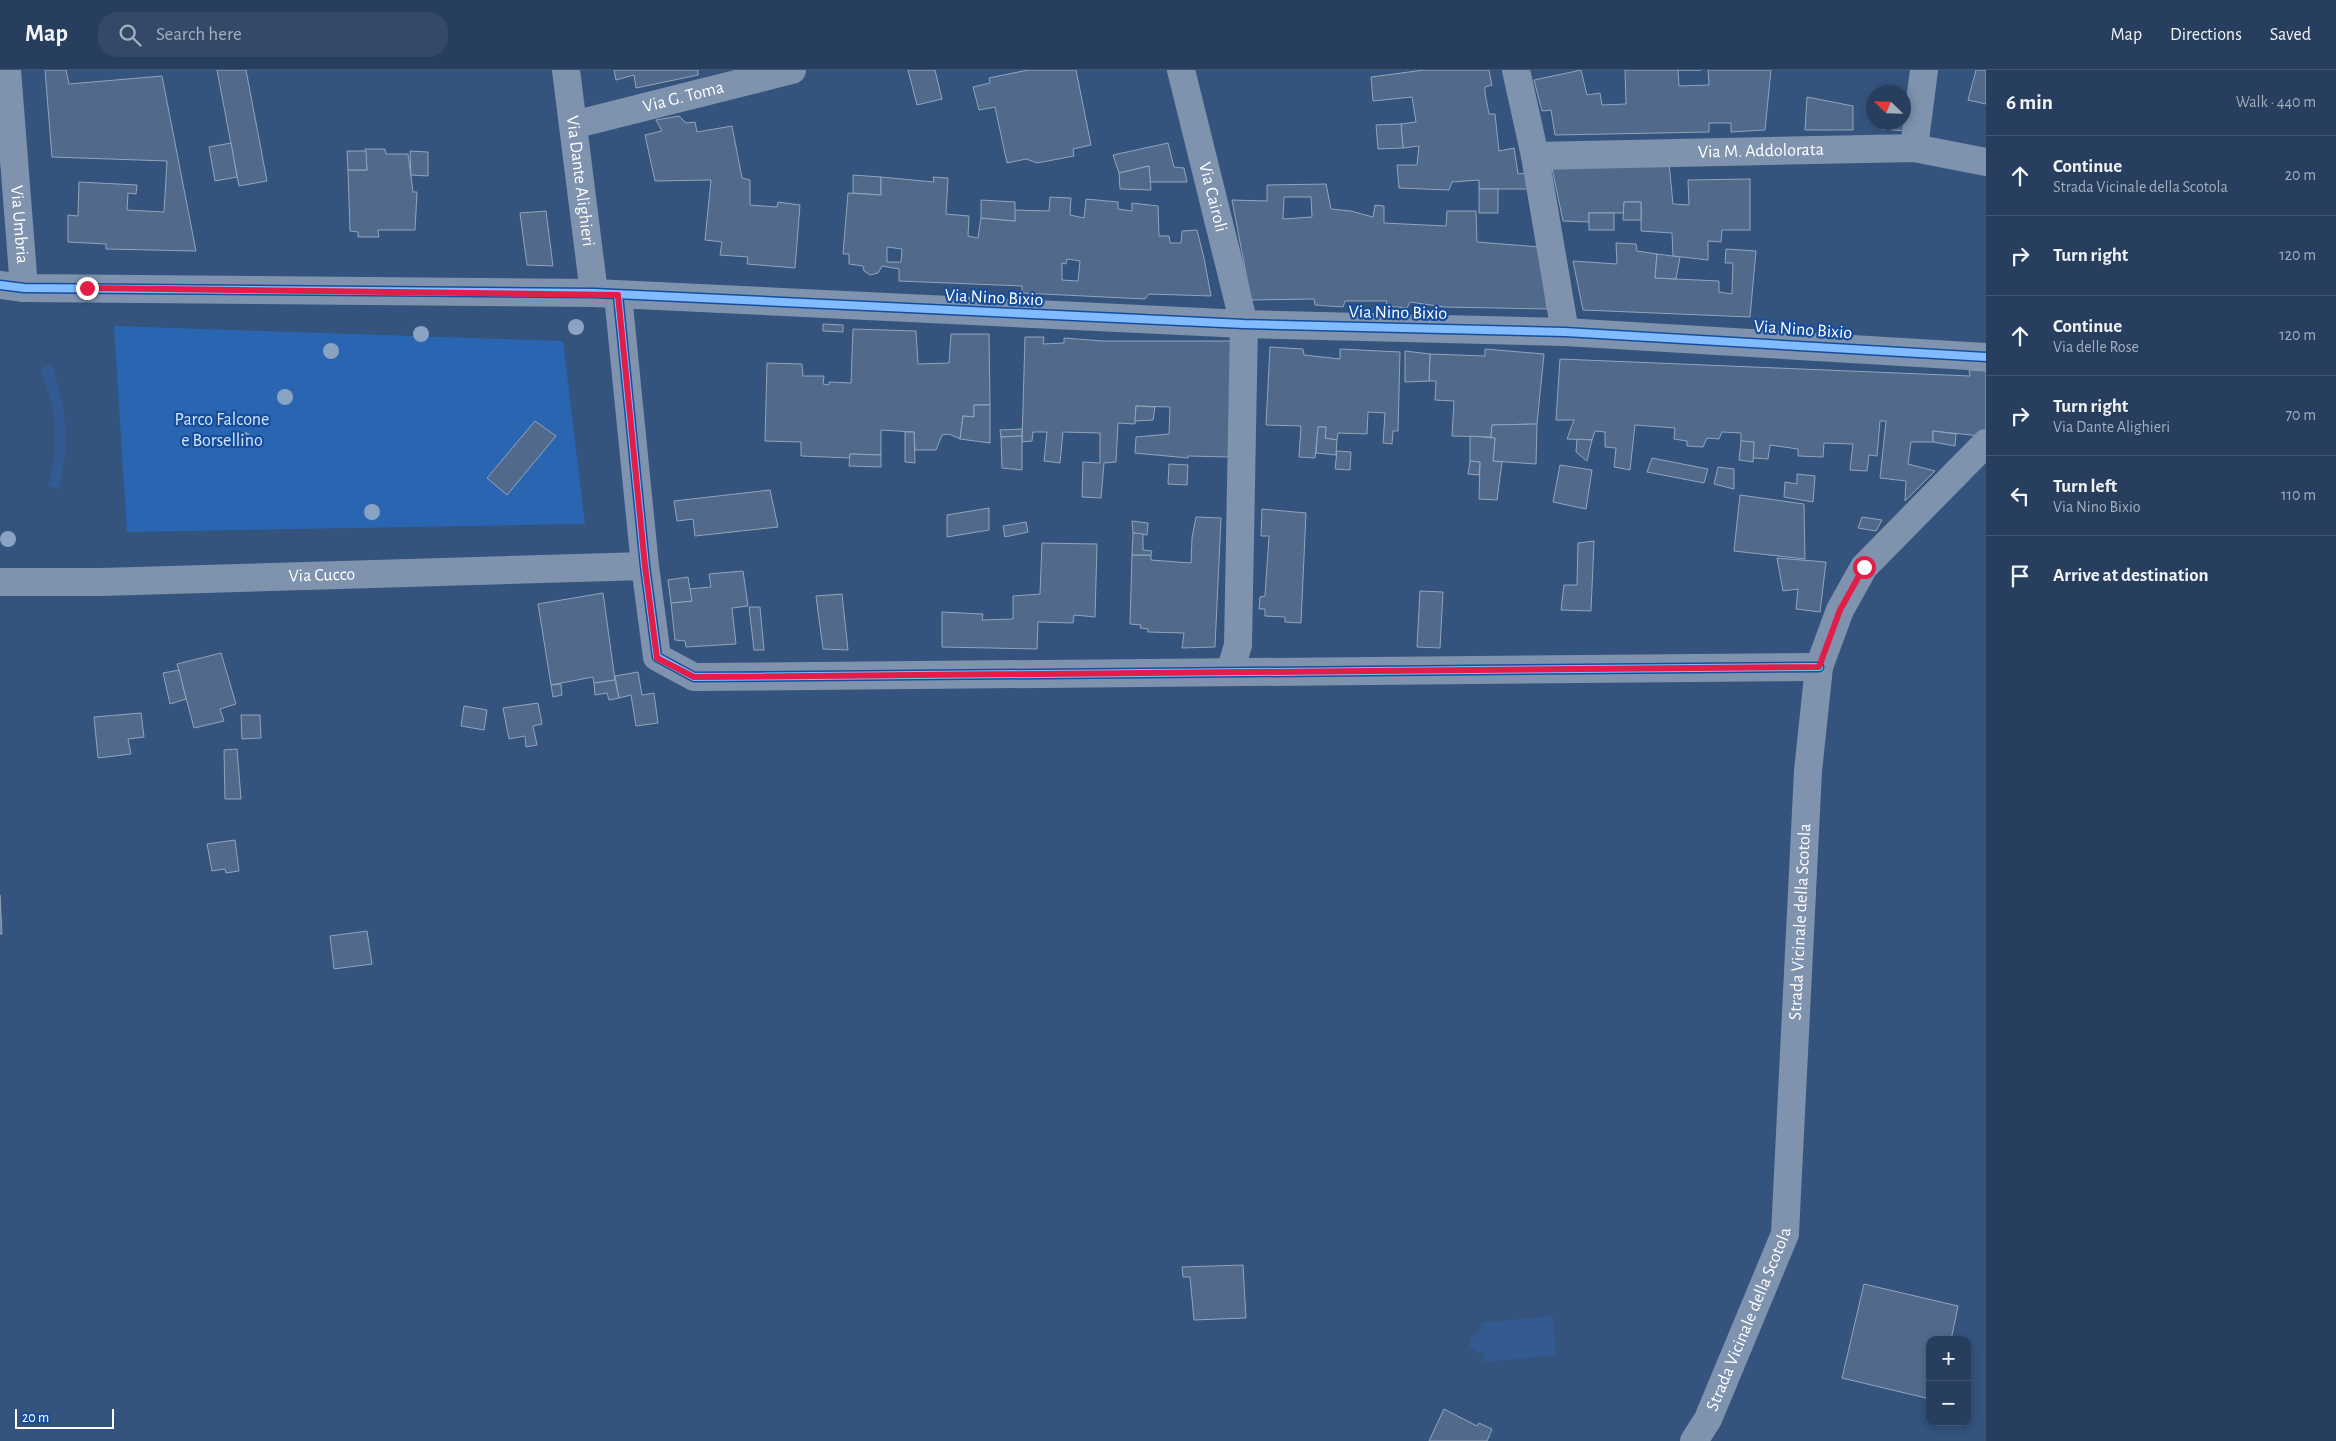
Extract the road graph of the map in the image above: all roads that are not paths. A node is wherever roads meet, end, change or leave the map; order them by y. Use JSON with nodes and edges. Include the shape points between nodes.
{"nodes":[{"id":1,"x":7,"y":70,"type":"edge"},
{"id":2,"x":566,"y":70,"type":"edge"},
{"id":3,"x":792,"y":70,"type":"edge"},
{"id":4,"x":1181,"y":70,"type":"edge"},
{"id":5,"x":1516,"y":70,"type":"edge"},
{"id":6,"x":1924,"y":70,"type":"edge"},
{"id":7,"x":573,"y":126,"type":"junction"},
{"id":8,"x":1914,"y":148,"type":"junction"},
{"id":9,"x":1534,"y":156,"type":"junction"},
{"id":10,"x":1986,"y":162,"type":"edge"},
{"id":11,"x":12,"y":287,"type":"edge"},
{"id":12,"x":606,"y":294,"type":"junction"},
{"id":13,"x":1244,"y":324,"type":"junction"},
{"id":14,"x":1565,"y":332,"type":"junction"},
{"id":15,"x":1986,"y":357,"type":"edge"},
{"id":16,"x":1986,"y":443,"type":"edge"},
{"id":17,"x":645,"y":566,"type":"junction"},
{"id":18,"x":0,"y":582,"type":"edge"},
{"id":19,"x":1819,"y":667,"type":"junction"},
{"id":20,"x":1230,"y":672,"type":"junction"},
{"id":21,"x":1694,"y":1441,"type":"edge"}],
"edges":[{"from":1,"to":11,"type":"street","name":"Via Umbria"},
{"from":2,"to":7,"type":"street","name":"Via Dante Alighieri"},
{"from":3,"to":7,"type":"street","name":"Via G. Toma"},
{"from":4,"to":13,"type":"street","name":"Via Cairoli"},
{"from":5,"to":9,"type":"street"},
{"from":6,"to":8,"type":"street"},
{"from":7,"to":12,"type":"street","name":"Via Dante Alighieri"},
{"from":8,"to":9,"type":"street","name":"Via M. Addolorata"},
{"from":8,"to":10,"type":"street","name":"Via M. Addolorata"},
{"from":9,"to":14,"type":"street"},
{"from":11,"to":12,"type":"street","name":"Via Nino Bixio"},
{"from":12,"to":13,"type":"street","name":"Via Nino Bixio"},
{"from":12,"to":17,"type":"street","name":"Via Dante Alighieri"},
{"from":13,"to":14,"type":"street","name":"Via Nino Bixio"},
{"from":13,"to":20,"type":"street","name":"Via Cairoli","via":[[1238,646]]},
{"from":14,"to":15,"type":"street","name":"Via Nino Bixio"},
{"from":16,"to":19,"type":"street","name":"Strada Vicinale della Scotola","via":[[1864,567],[1840,610]]},
{"from":17,"to":18,"type":"street","name":"Via Cucco","via":[[101,582]]},
{"from":17,"to":20,"type":"street","name":"Via Dante Alighieri","via":[[657,658],[694,677]]},
{"from":19,"to":20,"type":"street"},
{"from":19,"to":21,"type":"street","name":"Strada Vicinale della Scotola","via":[[1808,771],[1785,1234],[1708,1419]]}]}
